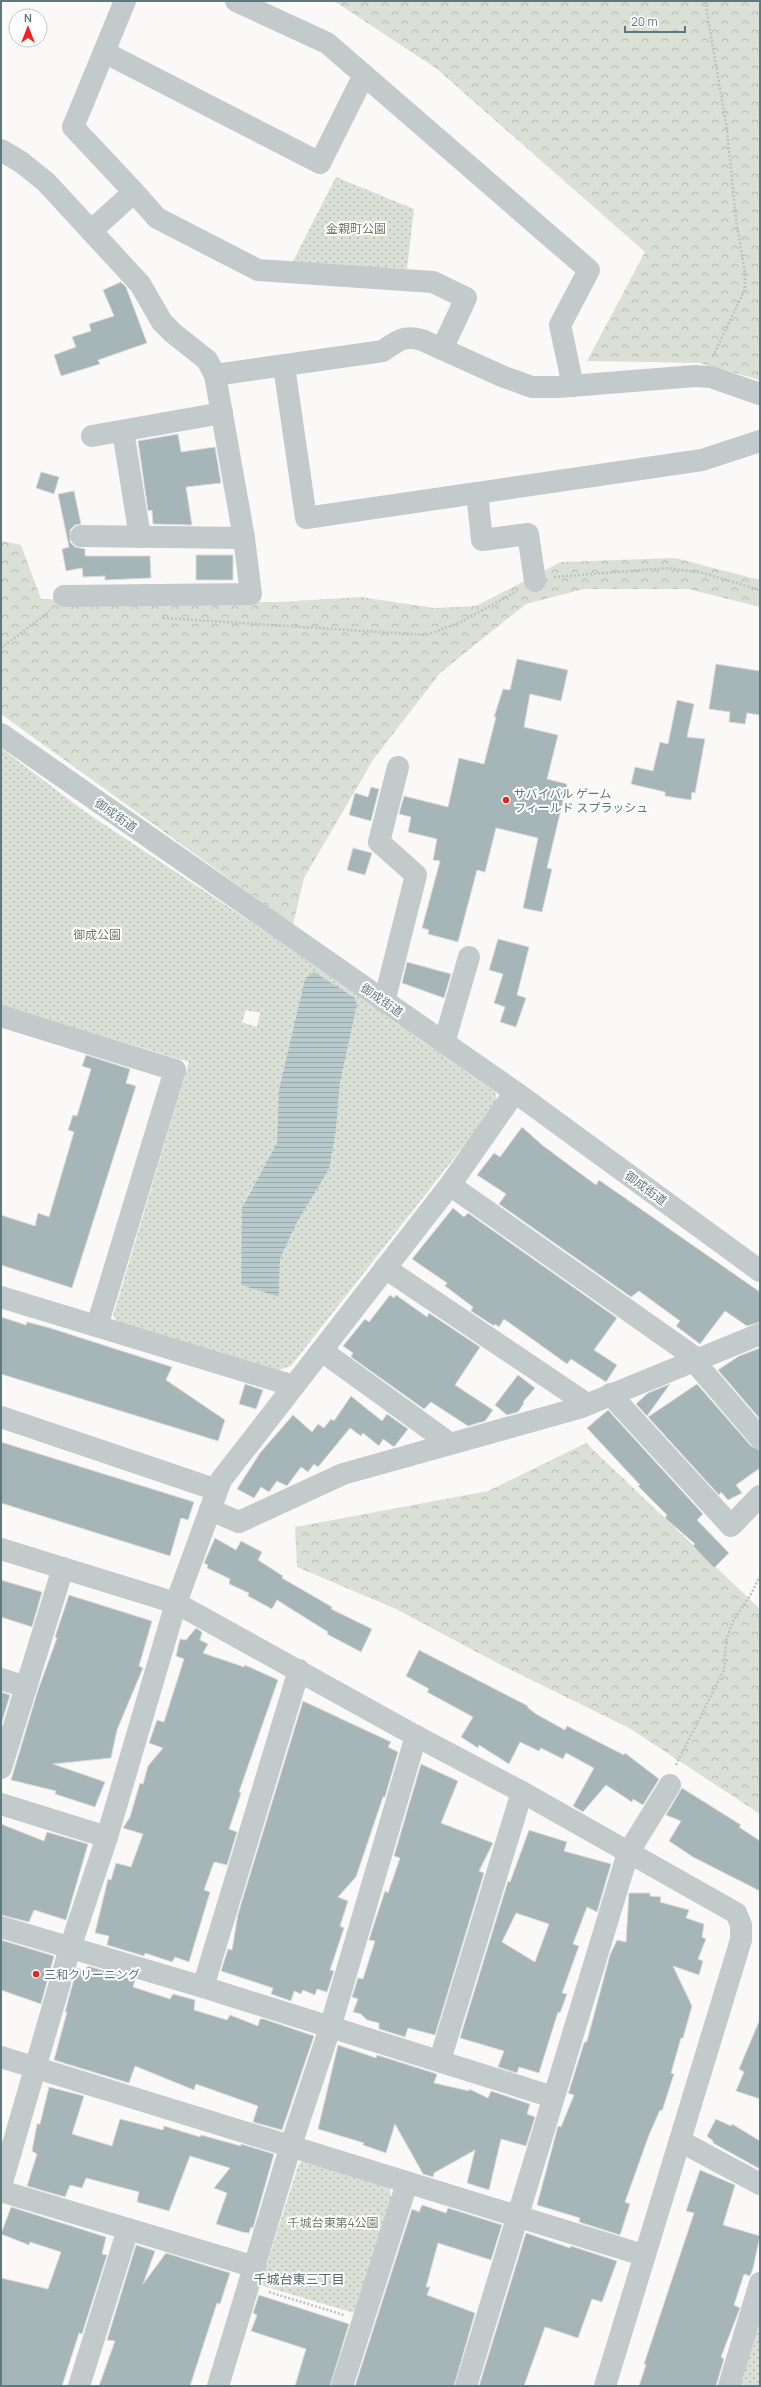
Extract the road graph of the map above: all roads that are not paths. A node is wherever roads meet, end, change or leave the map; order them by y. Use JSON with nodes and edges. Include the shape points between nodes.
{"nodes":[{"id":1,"x":125,"y":1,"type":"edge"},
{"id":2,"x":236,"y":1,"type":"edge"},
{"id":3,"x":104,"y":52,"type":"junction"},
{"id":4,"x":364,"y":75,"type":"junction"},
{"id":5,"x":1,"y":150,"type":"edge"},
{"id":6,"x":134,"y":192,"type":"junction"},
{"id":7,"x":91,"y":231,"type":"junction"},
{"id":8,"x":442,"y":349,"type":"junction"},
{"id":9,"x":284,"y":366,"type":"junction"},
{"id":10,"x":216,"y":375,"type":"junction"},
{"id":11,"x":572,"y":386,"type":"junction"},
{"id":12,"x":760,"y":394,"type":"edge"},
{"id":13,"x":222,"y":413,"type":"junction"},
{"id":14,"x":123,"y":431,"type":"junction"},
{"id":15,"x":92,"y":436,"type":"dead end"},
{"id":16,"x":760,"y":441,"type":"edge"},
{"id":17,"x":478,"y":493,"type":"junction"},
{"id":18,"x":81,"y":536,"type":"dead end"},
{"id":19,"x":140,"y":537,"type":"junction"},
{"id":20,"x":244,"y":538,"type":"junction"},
{"id":21,"x":535,"y":581,"type":"road end"},
{"id":22,"x":58,"y":603,"type":"road end"},
{"id":23,"x":1,"y":734,"type":"edge"},
{"id":24,"x":398,"y":767,"type":"dead end"},
{"id":25,"x":469,"y":957,"type":"dead end"},
{"id":26,"x":384,"y":1002,"type":"junction"},
{"id":27,"x":1,"y":1016,"type":"edge"},
{"id":28,"x":444,"y":1043,"type":"junction"},
{"id":29,"x":515,"y":1092,"type":"junction"},
{"id":30,"x":450,"y":1185,"type":"junction"},
{"id":31,"x":385,"y":1268,"type":"junction"},
{"id":32,"x":760,"y":1270,"type":"edge"},
{"id":33,"x":1,"y":1297,"type":"edge"},
{"id":34,"x":97,"y":1326,"type":"junction"},
{"id":35,"x":760,"y":1334,"type":"edge"},
{"id":36,"x":322,"y":1350,"type":"junction"},
{"id":37,"x":695,"y":1359,"type":"junction"},
{"id":38,"x":294,"y":1386,"type":"junction"},
{"id":39,"x":610,"y":1394,"type":"junction"},
{"id":40,"x":587,"y":1404,"type":"junction"},
{"id":41,"x":1,"y":1417,"type":"edge"},
{"id":42,"x":760,"y":1438,"type":"edge"},
{"id":43,"x":449,"y":1443,"type":"junction"},
{"id":44,"x":217,"y":1490,"type":"junction"},
{"id":45,"x":760,"y":1496,"type":"edge"},
{"id":46,"x":210,"y":1510,"type":"junction"},
{"id":47,"x":1,"y":1549,"type":"edge"},
{"id":48,"x":63,"y":1568,"type":"junction"},
{"id":49,"x":176,"y":1603,"type":"junction"},
{"id":50,"x":299,"y":1670,"type":"junction"},
{"id":51,"x":1,"y":1679,"type":"edge"},
{"id":52,"x":26,"y":1687,"type":"junction"},
{"id":53,"x":416,"y":1736,"type":"junction"},
{"id":54,"x":1,"y":1768,"type":"edge"},
{"id":55,"x":670,"y":1785,"type":"road end"},
{"id":56,"x":522,"y":1792,"type":"junction"},
{"id":57,"x":1,"y":1804,"type":"edge"},
{"id":58,"x":107,"y":1836,"type":"junction"},
{"id":59,"x":628,"y":1852,"type":"junction"},
{"id":60,"x":1,"y":1927,"type":"edge"},
{"id":61,"x":70,"y":1948,"type":"junction"},
{"id":62,"x":203,"y":1987,"type":"junction"},
{"id":63,"x":330,"y":2028,"type":"junction"},
{"id":64,"x":1,"y":2057,"type":"edge"},
{"id":65,"x":440,"y":2060,"type":"junction"},
{"id":66,"x":36,"y":2068,"type":"junction"},
{"id":67,"x":553,"y":2097,"type":"junction"},
{"id":68,"x":680,"y":2141,"type":"junction"},
{"id":69,"x":291,"y":2145,"type":"junction"},
{"id":70,"x":407,"y":2183,"type":"junction"},
{"id":71,"x":760,"y":2184,"type":"edge"},
{"id":72,"x":1,"y":2186,"type":"edge"},
{"id":73,"x":1,"y":2191,"type":"edge"},
{"id":74,"x":517,"y":2216,"type":"junction"},
{"id":75,"x":128,"y":2229,"type":"junction"},
{"id":76,"x":643,"y":2255,"type":"junction"},
{"id":77,"x":252,"y":2276,"type":"junction"},
{"id":78,"x":760,"y":2283,"type":"edge"},
{"id":79,"x":756,"y":2309,"type":"edge"},
{"id":80,"x":80,"y":2386,"type":"edge"},
{"id":81,"x":218,"y":2386,"type":"edge"},
{"id":82,"x":342,"y":2386,"type":"edge"},
{"id":83,"x":466,"y":2386,"type":"edge"},
{"id":84,"x":605,"y":2386,"type":"edge"},
{"id":85,"x":729,"y":2386,"type":"edge"}],
"edges":[{"from":1,"to":3,"type":"street"},
{"from":2,"to":4,"type":"street","via":[[327,43]]},
{"from":3,"to":4,"type":"street","via":[[320,164]]},
{"from":3,"to":6,"type":"street","via":[[73,127]]},
{"from":4,"to":11,"type":"street","via":[[589,270],[560,325]]},
{"from":5,"to":7,"type":"street","via":[[46,182]]},
{"from":6,"to":7,"type":"street"},
{"from":6,"to":8,"type":"street","via":[[158,218],[258,270],[433,282],[466,298]]},
{"from":7,"to":10,"type":"street","via":[[140,284],[162,322],[207,360]]},
{"from":8,"to":9,"type":"street","via":[[410,337],[396,341],[383,351]]},
{"from":8,"to":11,"type":"street","via":[[532,387]]},
{"from":9,"to":10,"type":"street"},
{"from":9,"to":17,"type":"street","via":[[306,518]]},
{"from":10,"to":13,"type":"street"},
{"from":11,"to":12,"type":"street","via":[[703,376]]},
{"from":13,"to":14,"type":"street"},
{"from":13,"to":20,"type":"street"},
{"from":14,"to":15,"type":"street"},
{"from":14,"to":19,"type":"street"},
{"from":16,"to":17,"type":"street","via":[[702,460]]},
{"from":17,"to":21,"type":"street","via":[[482,540],[528,534]]},
{"from":18,"to":19,"type":"street"},
{"from":19,"to":20,"type":"street"},
{"from":20,"to":22,"type":"street","via":[[251,594]]},
{"from":23,"to":26,"type":"street","name":"御成街道"},
{"from":24,"to":26,"type":"street","via":[[379,842],[416,875]]},
{"from":25,"to":28,"type":"street"},
{"from":26,"to":28,"type":"street","name":"御成街道"},
{"from":27,"to":34,"type":"street","via":[[175,1070]]},
{"from":28,"to":29,"type":"street","name":"御成街道"},
{"from":29,"to":30,"type":"street"},
{"from":29,"to":32,"type":"street","name":"御成街道"},
{"from":30,"to":31,"type":"street"},
{"from":30,"to":37,"type":"street"},
{"from":31,"to":36,"type":"street"},
{"from":31,"to":40,"type":"street"},
{"from":33,"to":34,"type":"street"},
{"from":34,"to":38,"type":"street"},
{"from":35,"to":37,"type":"street"},
{"from":36,"to":38,"type":"street"},
{"from":36,"to":43,"type":"street"},
{"from":37,"to":39,"type":"street"},
{"from":37,"to":42,"type":"street"},
{"from":38,"to":44,"type":"street","via":[[221,1480]]},
{"from":39,"to":40,"type":"street"},
{"from":39,"to":45,"type":"street","via":[[731,1526]]},
{"from":40,"to":43,"type":"street"},
{"from":41,"to":44,"type":"street"},
{"from":43,"to":46,"type":"street","via":[[343,1474],[239,1522]]},
{"from":44,"to":46,"type":"street"},
{"from":46,"to":49,"type":"street"},
{"from":47,"to":48,"type":"street"},
{"from":48,"to":49,"type":"street"},
{"from":48,"to":52,"type":"street"},
{"from":49,"to":50,"type":"street"},
{"from":49,"to":58,"type":"street"},
{"from":50,"to":53,"type":"street"},
{"from":50,"to":62,"type":"street"},
{"from":51,"to":52,"type":"street"},
{"from":52,"to":54,"type":"street"},
{"from":53,"to":56,"type":"street"},
{"from":53,"to":63,"type":"street"},
{"from":55,"to":59,"type":"street"},
{"from":56,"to":59,"type":"street"},
{"from":56,"to":65,"type":"street"},
{"from":57,"to":58,"type":"street"},
{"from":58,"to":61,"type":"street"},
{"from":59,"to":67,"type":"street"},
{"from":59,"to":68,"type":"street","via":[[736,1913],[740,1925],[741,1940]]},
{"from":60,"to":61,"type":"street"},
{"from":61,"to":62,"type":"street"},
{"from":61,"to":66,"type":"street"},
{"from":62,"to":63,"type":"street"},
{"from":63,"to":65,"type":"street"},
{"from":63,"to":69,"type":"street"},
{"from":64,"to":66,"type":"street"},
{"from":65,"to":67,"type":"street"},
{"from":66,"to":69,"type":"street"},
{"from":66,"to":72,"type":"street"},
{"from":67,"to":74,"type":"street"},
{"from":68,"to":71,"type":"street"},
{"from":68,"to":76,"type":"street"},
{"from":69,"to":70,"type":"street"},
{"from":69,"to":77,"type":"street"},
{"from":70,"to":74,"type":"street"},
{"from":70,"to":82,"type":"street"},
{"from":73,"to":75,"type":"street"},
{"from":74,"to":76,"type":"street"},
{"from":74,"to":83,"type":"street"},
{"from":75,"to":77,"type":"street"},
{"from":75,"to":80,"type":"street"},
{"from":76,"to":84,"type":"street"},
{"from":77,"to":81,"type":"street"},
{"from":78,"to":79,"type":"street"},
{"from":79,"to":85,"type":"street"}]}
